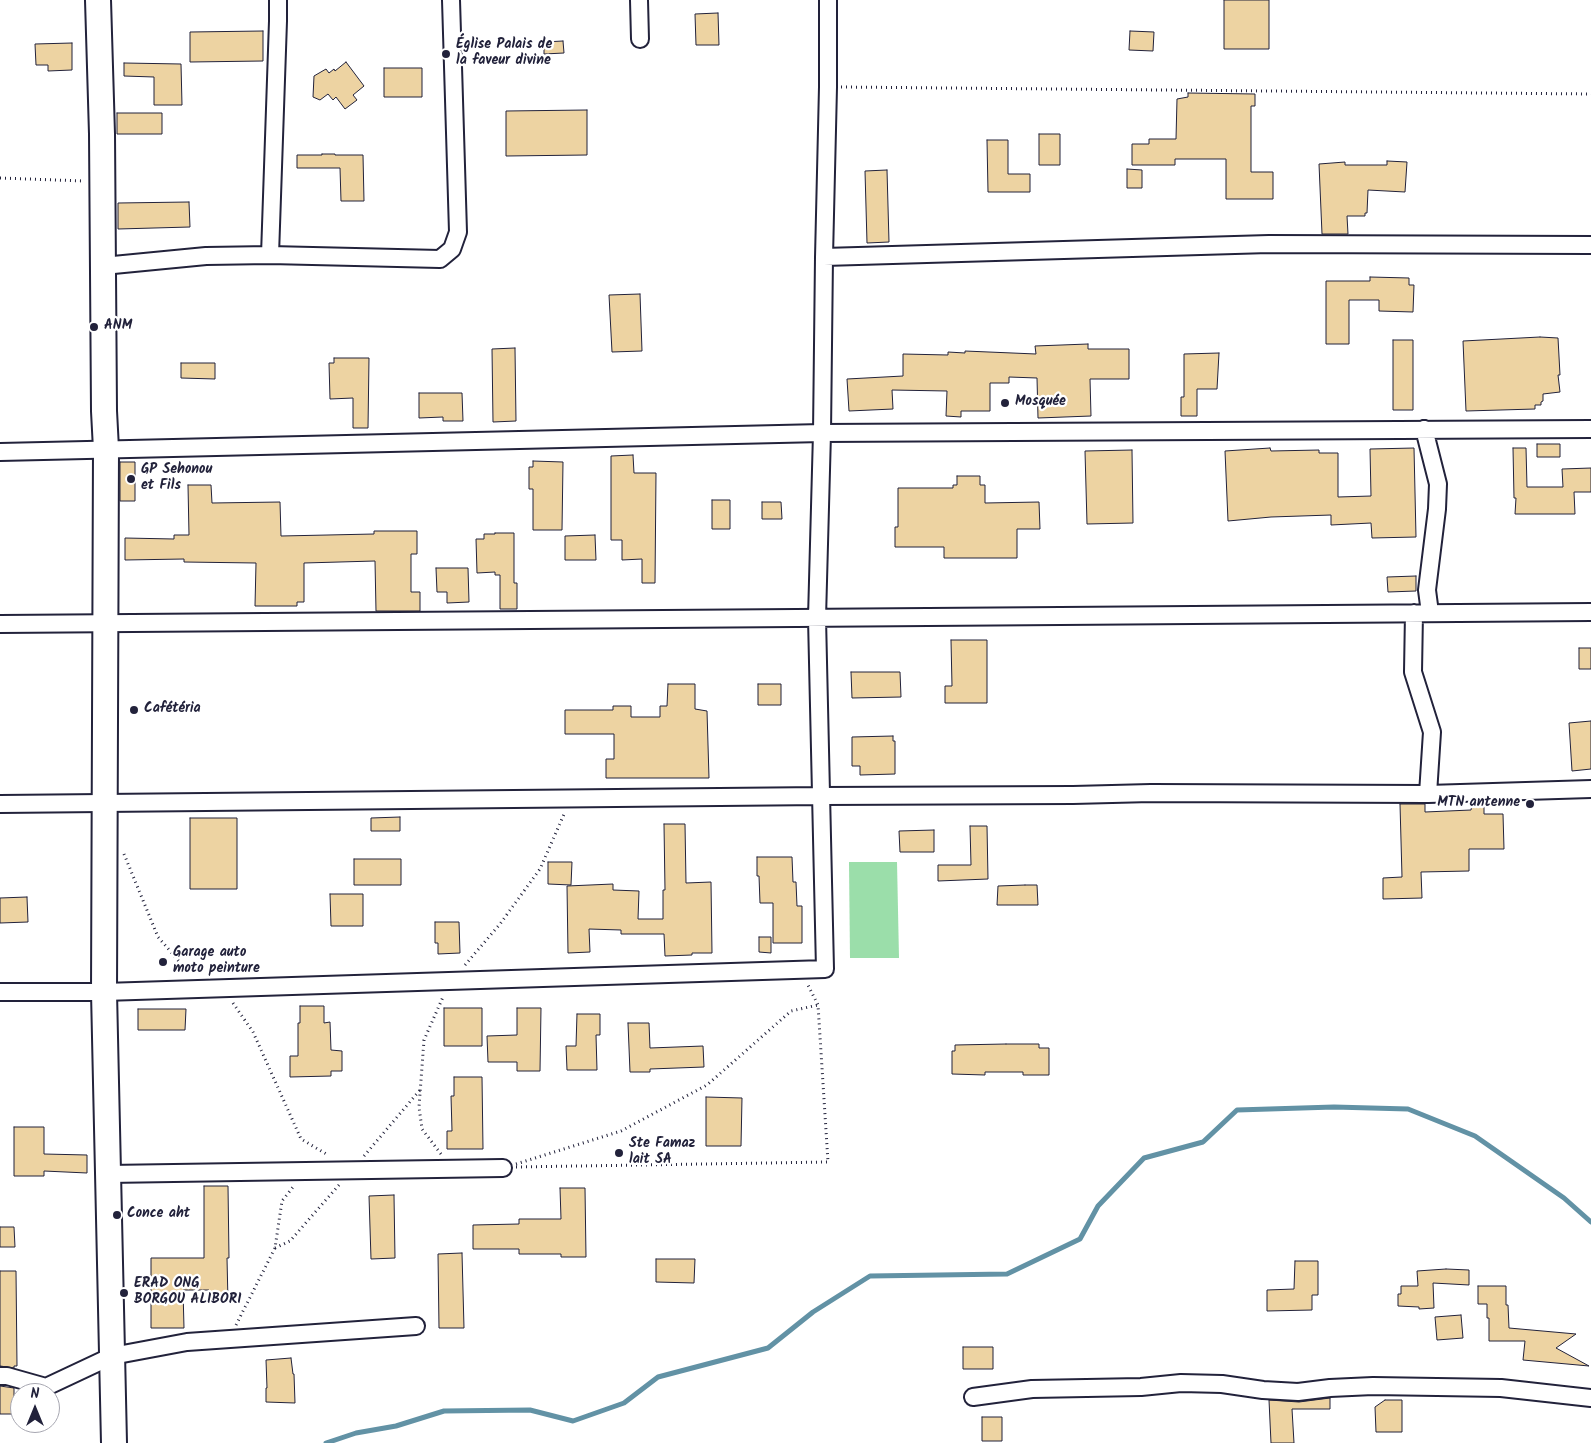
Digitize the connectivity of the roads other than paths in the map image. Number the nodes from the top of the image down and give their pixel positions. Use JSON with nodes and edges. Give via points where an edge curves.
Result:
{"nodes":[{"id":1,"x":98,"y":0,"type":"edge"},
{"id":2,"x":278,"y":0,"type":"edge"},
{"id":3,"x":451,"y":0,"type":"edge"},
{"id":4,"x":639,"y":0,"type":"edge"},
{"id":5,"x":828,"y":0,"type":"edge"},
{"id":6,"x":640,"y":39,"type":"dead end"},
{"id":7,"x":1591,"y":245,"type":"edge"},
{"id":8,"x":270,"y":255,"type":"junction"},
{"id":9,"x":824,"y":257,"type":"junction"},
{"id":10,"x":103,"y":266,"type":"junction"},
{"id":11,"x":1591,"y":428,"type":"edge"},
{"id":12,"x":1424,"y":430,"type":"junction"},
{"id":13,"x":822,"y":433,"type":"junction"},
{"id":14,"x":106,"y":449,"type":"junction"},
{"id":15,"x":0,"y":452,"type":"edge"},
{"id":16,"x":1591,"y":612,"type":"edge"},
{"id":17,"x":1422,"y":613,"type":"junction"},
{"id":18,"x":816,"y":618,"type":"junction"},
{"id":19,"x":105,"y":623,"type":"junction"},
{"id":20,"x":0,"y":624,"type":"edge"},
{"id":21,"x":1591,"y":789,"type":"edge"},
{"id":22,"x":1428,"y":794,"type":"junction"},
{"id":23,"x":822,"y":796,"type":"junction"},
{"id":24,"x":104,"y":803,"type":"junction"},
{"id":25,"x":0,"y":804,"type":"edge"},
{"id":26,"x":0,"y":992,"type":"edge"},
{"id":27,"x":104,"y":992,"type":"junction"},
{"id":28,"x":503,"y":1168,"type":"road end"},
{"id":29,"x":108,"y":1174,"type":"junction"},
{"id":30,"x":416,"y":1326,"type":"dead end"},
{"id":31,"x":112,"y":1356,"type":"junction"},
{"id":32,"x":0,"y":1376,"type":"edge"},
{"id":33,"x":973,"y":1397,"type":"dead end"},
{"id":34,"x":1591,"y":1398,"type":"edge"},
{"id":35,"x":114,"y":1443,"type":"edge"}],
"edges":[{"from":1,"to":10,"type":"street"},
{"from":2,"to":8,"type":"street"},
{"from":3,"to":8,"type":"street","via":[[458,232],[452,249],[440,259]]},
{"from":4,"to":6,"type":"street"},
{"from":5,"to":9,"type":"street"},
{"from":7,"to":9,"type":"street","via":[[1269,244]]},
{"from":8,"to":10,"type":"street","via":[[206,256]]},
{"from":9,"to":13,"type":"street"},
{"from":10,"to":14,"type":"street"},
{"from":11,"to":12,"type":"street"},
{"from":12,"to":13,"type":"street"},
{"from":12,"to":17,"type":"street","via":[[1438,484]]},
{"from":13,"to":14,"type":"street"},
{"from":13,"to":18,"type":"street"},
{"from":14,"to":15,"type":"street"},
{"from":14,"to":19,"type":"street"},
{"from":16,"to":17,"type":"street"},
{"from":17,"to":18,"type":"street"},
{"from":17,"to":22,"type":"street","via":[[1413,672],[1432,732]]},
{"from":18,"to":19,"type":"street"},
{"from":18,"to":23,"type":"street"},
{"from":19,"to":20,"type":"street"},
{"from":19,"to":24,"type":"street"},
{"from":21,"to":22,"type":"street"},
{"from":22,"to":23,"type":"street"},
{"from":23,"to":24,"type":"street"},
{"from":23,"to":27,"type":"street","via":[[825,969]]},
{"from":24,"to":25,"type":"street"},
{"from":24,"to":27,"type":"street"},
{"from":26,"to":27,"type":"street"},
{"from":27,"to":29,"type":"street"},
{"from":28,"to":29,"type":"street"},
{"from":29,"to":31,"type":"street"},
{"from":30,"to":31,"type":"street","via":[[187,1342]]},
{"from":31,"to":32,"type":"street","via":[[46,1387]]},
{"from":31,"to":35,"type":"street"},
{"from":33,"to":34,"type":"street","via":[[1032,1389],[1181,1383],[1298,1392],[1373,1386],[1501,1388]]}]}
